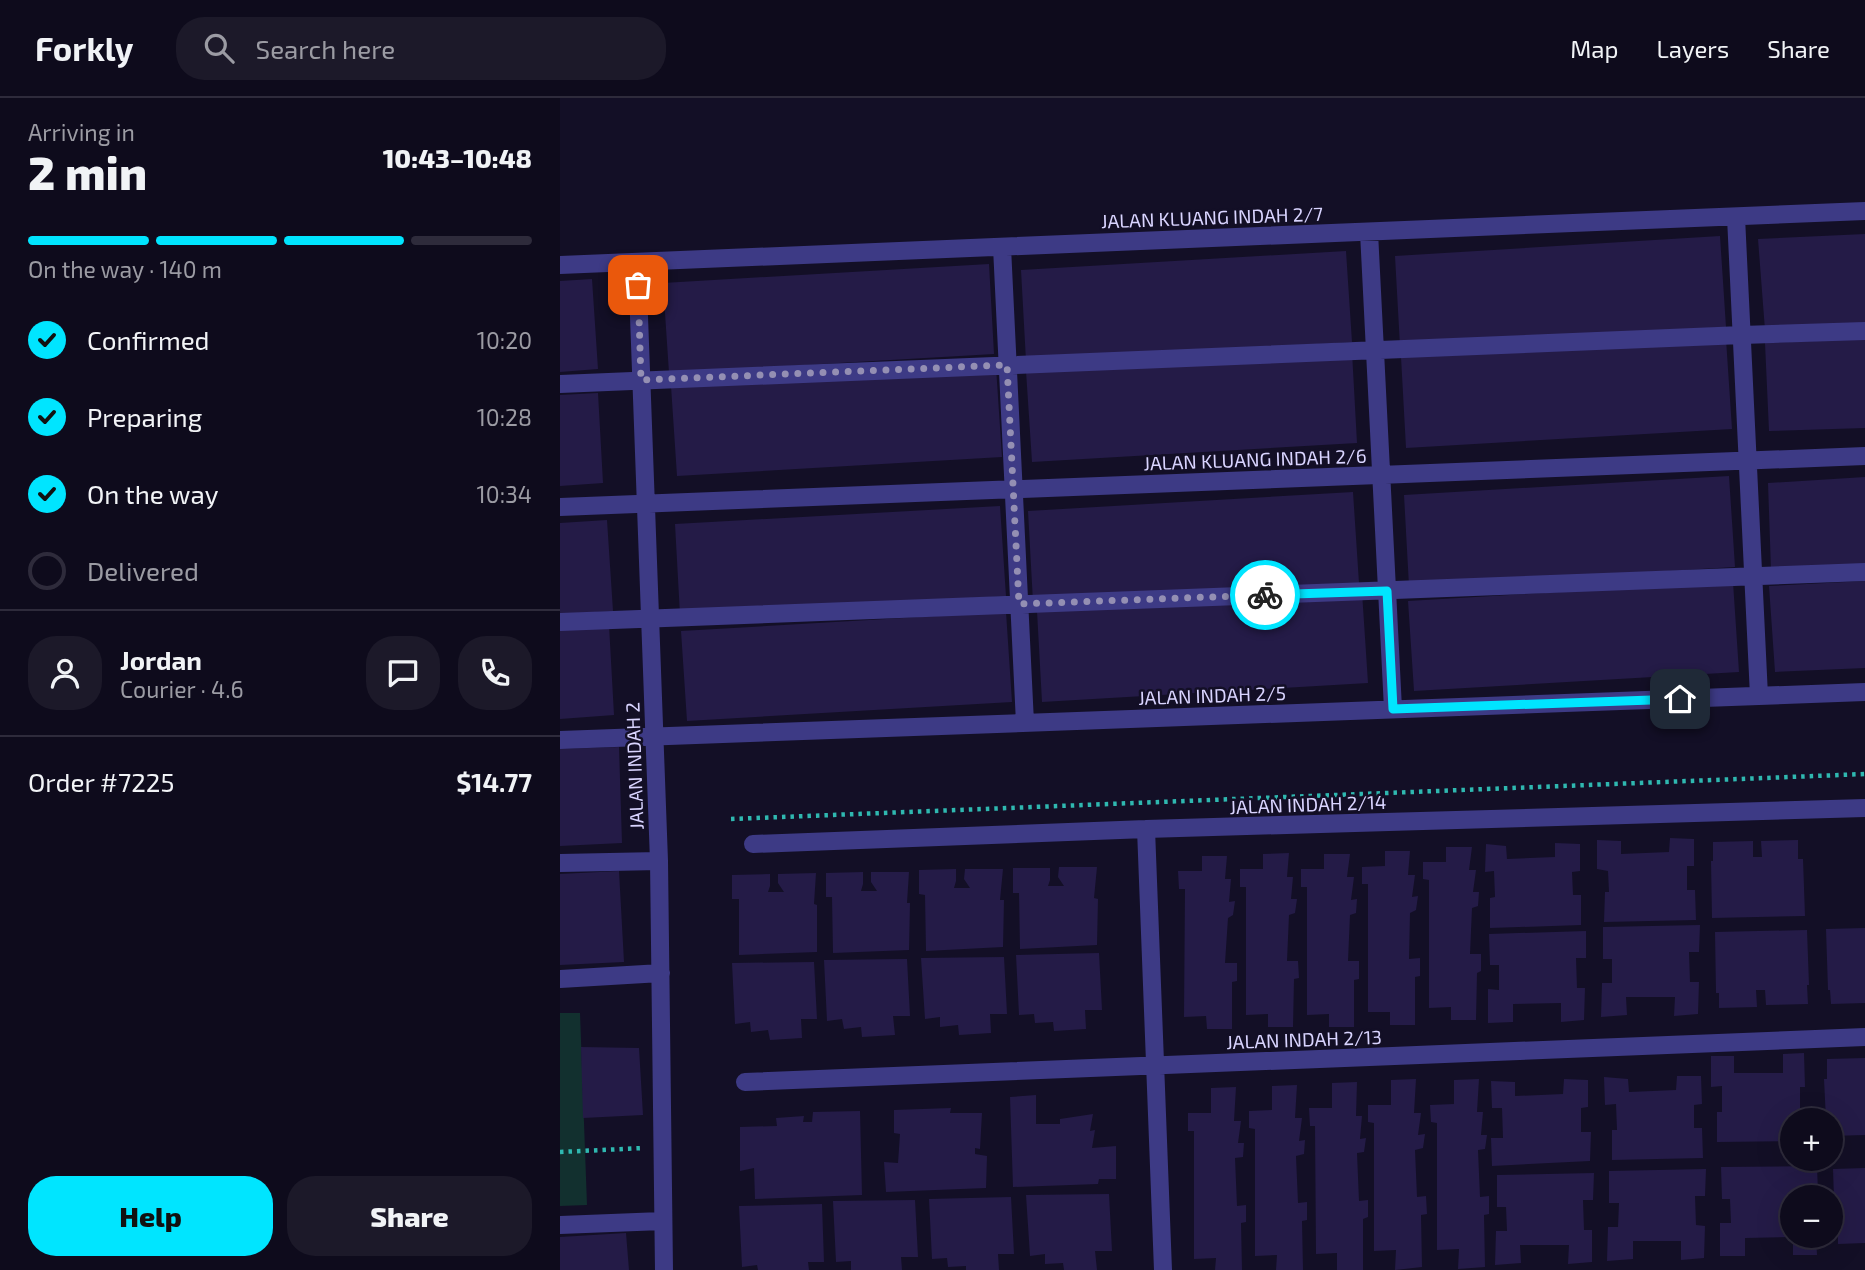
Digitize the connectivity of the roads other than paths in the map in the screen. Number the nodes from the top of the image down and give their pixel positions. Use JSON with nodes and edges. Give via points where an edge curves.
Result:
{"nodes":[{"id":1,"x":1865,"y":211,"type":"edge"},
{"id":2,"x":1737,"y":217,"type":"junction"},
{"id":3,"x":1369,"y":232,"type":"junction"},
{"id":4,"x":1002,"y":247,"type":"junction"},
{"id":5,"x":637,"y":262,"type":"junction"},
{"id":6,"x":560,"y":265,"type":"edge"},
{"id":7,"x":1865,"y":331,"type":"edge"},
{"id":8,"x":1742,"y":335,"type":"junction"},
{"id":9,"x":1375,"y":350,"type":"junction"},
{"id":10,"x":1007,"y":365,"type":"junction"},
{"id":11,"x":641,"y":380,"type":"junction"},
{"id":12,"x":560,"y":384,"type":"edge"},
{"id":13,"x":1865,"y":456,"type":"edge"},
{"id":14,"x":1748,"y":460,"type":"junction"},
{"id":15,"x":1381,"y":475,"type":"junction"},
{"id":16,"x":1013,"y":489,"type":"junction"},
{"id":17,"x":646,"y":504,"type":"junction"},
{"id":18,"x":560,"y":507,"type":"edge"},
{"id":19,"x":1865,"y":572,"type":"edge"},
{"id":20,"x":1753,"y":576,"type":"junction"},
{"id":21,"x":1387,"y":591,"type":"junction"},
{"id":22,"x":1019,"y":604,"type":"junction"},
{"id":23,"x":650,"y":619,"type":"junction"},
{"id":24,"x":560,"y":622,"type":"edge"},
{"id":25,"x":1865,"y":692,"type":"edge"},
{"id":26,"x":1759,"y":696,"type":"junction"},
{"id":27,"x":1393,"y":709,"type":"junction"},
{"id":28,"x":1025,"y":723,"type":"junction"},
{"id":29,"x":654,"y":736,"type":"junction"},
{"id":30,"x":560,"y":740,"type":"edge"},
{"id":31,"x":1865,"y":808,"type":"edge"},
{"id":32,"x":1146,"y":830,"type":"junction"},
{"id":33,"x":753,"y":844,"type":"dead end"},
{"id":34,"x":659,"y":861,"type":"junction"},
{"id":35,"x":560,"y":863,"type":"edge"},
{"id":36,"x":661,"y":973,"type":"junction"},
{"id":37,"x":560,"y":979,"type":"edge"},
{"id":38,"x":1865,"y":1037,"type":"edge"},
{"id":39,"x":1154,"y":1066,"type":"junction"},
{"id":40,"x":745,"y":1082,"type":"dead end"},
{"id":41,"x":662,"y":1221,"type":"junction"},
{"id":42,"x":560,"y":1224,"type":"edge"},
{"id":43,"x":664,"y":1270,"type":"edge"},
{"id":44,"x":1163,"y":1270,"type":"edge"}],
"edges":[{"from":1,"to":2,"type":"street","name":"JALAN KLUANG INDAH 2/7"},
{"from":2,"to":3,"type":"street","name":"JALAN KLUANG INDAH 2/7"},
{"from":2,"to":8,"type":"street"},
{"from":3,"to":4,"type":"street","name":"JALAN KLUANG INDAH 2/7"},
{"from":3,"to":9,"type":"street"},
{"from":4,"to":5,"type":"street","name":"JALAN KLUANG INDAH 2/7"},
{"from":4,"to":10,"type":"street"},
{"from":5,"to":6,"type":"street","name":"JALAN KLUANG INDAH 2/7"},
{"from":5,"to":11,"type":"street","name":"JALAN INDAH 2"},
{"from":7,"to":8,"type":"street"},
{"from":8,"to":9,"type":"street"},
{"from":8,"to":14,"type":"street"},
{"from":9,"to":10,"type":"street"},
{"from":9,"to":15,"type":"street"},
{"from":10,"to":11,"type":"street"},
{"from":10,"to":16,"type":"street"},
{"from":11,"to":12,"type":"street"},
{"from":11,"to":17,"type":"street","name":"JALAN INDAH 2"},
{"from":13,"to":14,"type":"street","name":"JALAN KLUANG INDAH 2/6"},
{"from":14,"to":15,"type":"street","name":"JALAN KLUANG INDAH 2/6"},
{"from":14,"to":20,"type":"street"},
{"from":15,"to":16,"type":"street","name":"JALAN KLUANG INDAH 2/6"},
{"from":15,"to":21,"type":"street"},
{"from":16,"to":17,"type":"street","name":"JALAN KLUANG INDAH 2/6"},
{"from":16,"to":22,"type":"street"},
{"from":17,"to":18,"type":"street","name":"JALAN KLUANG INDAH 2/6"},
{"from":17,"to":23,"type":"street","name":"JALAN INDAH 2"},
{"from":19,"to":20,"type":"street"},
{"from":20,"to":21,"type":"street"},
{"from":20,"to":26,"type":"street"},
{"from":21,"to":22,"type":"street"},
{"from":21,"to":27,"type":"street"},
{"from":22,"to":23,"type":"street"},
{"from":22,"to":28,"type":"street"},
{"from":23,"to":24,"type":"street"},
{"from":23,"to":29,"type":"street","name":"JALAN INDAH 2"},
{"from":25,"to":26,"type":"street","name":"JALAN INDAH 2/5"},
{"from":26,"to":27,"type":"street","name":"JALAN INDAH 2/5"},
{"from":27,"to":28,"type":"street","name":"JALAN INDAH 2/5"},
{"from":28,"to":29,"type":"street","name":"JALAN INDAH 2/5"},
{"from":29,"to":30,"type":"street","name":"JALAN INDAH 2/5"},
{"from":29,"to":34,"type":"street","name":"JALAN INDAH 2"},
{"from":31,"to":32,"type":"street","name":"JALAN INDAH 2/14"},
{"from":32,"to":33,"type":"street","name":"JALAN INDAH 2/14"},
{"from":32,"to":39,"type":"street"},
{"from":34,"to":35,"type":"street"},
{"from":34,"to":36,"type":"street","name":"JALAN INDAH 2"},
{"from":36,"to":37,"type":"street"},
{"from":36,"to":41,"type":"street","name":"JALAN INDAH 2"},
{"from":38,"to":39,"type":"street","name":"JALAN INDAH 2/13"},
{"from":39,"to":40,"type":"street","name":"JALAN INDAH 2/13"},
{"from":39,"to":44,"type":"street"},
{"from":41,"to":42,"type":"street"},
{"from":41,"to":43,"type":"street","name":"JALAN INDAH 2"}]}
